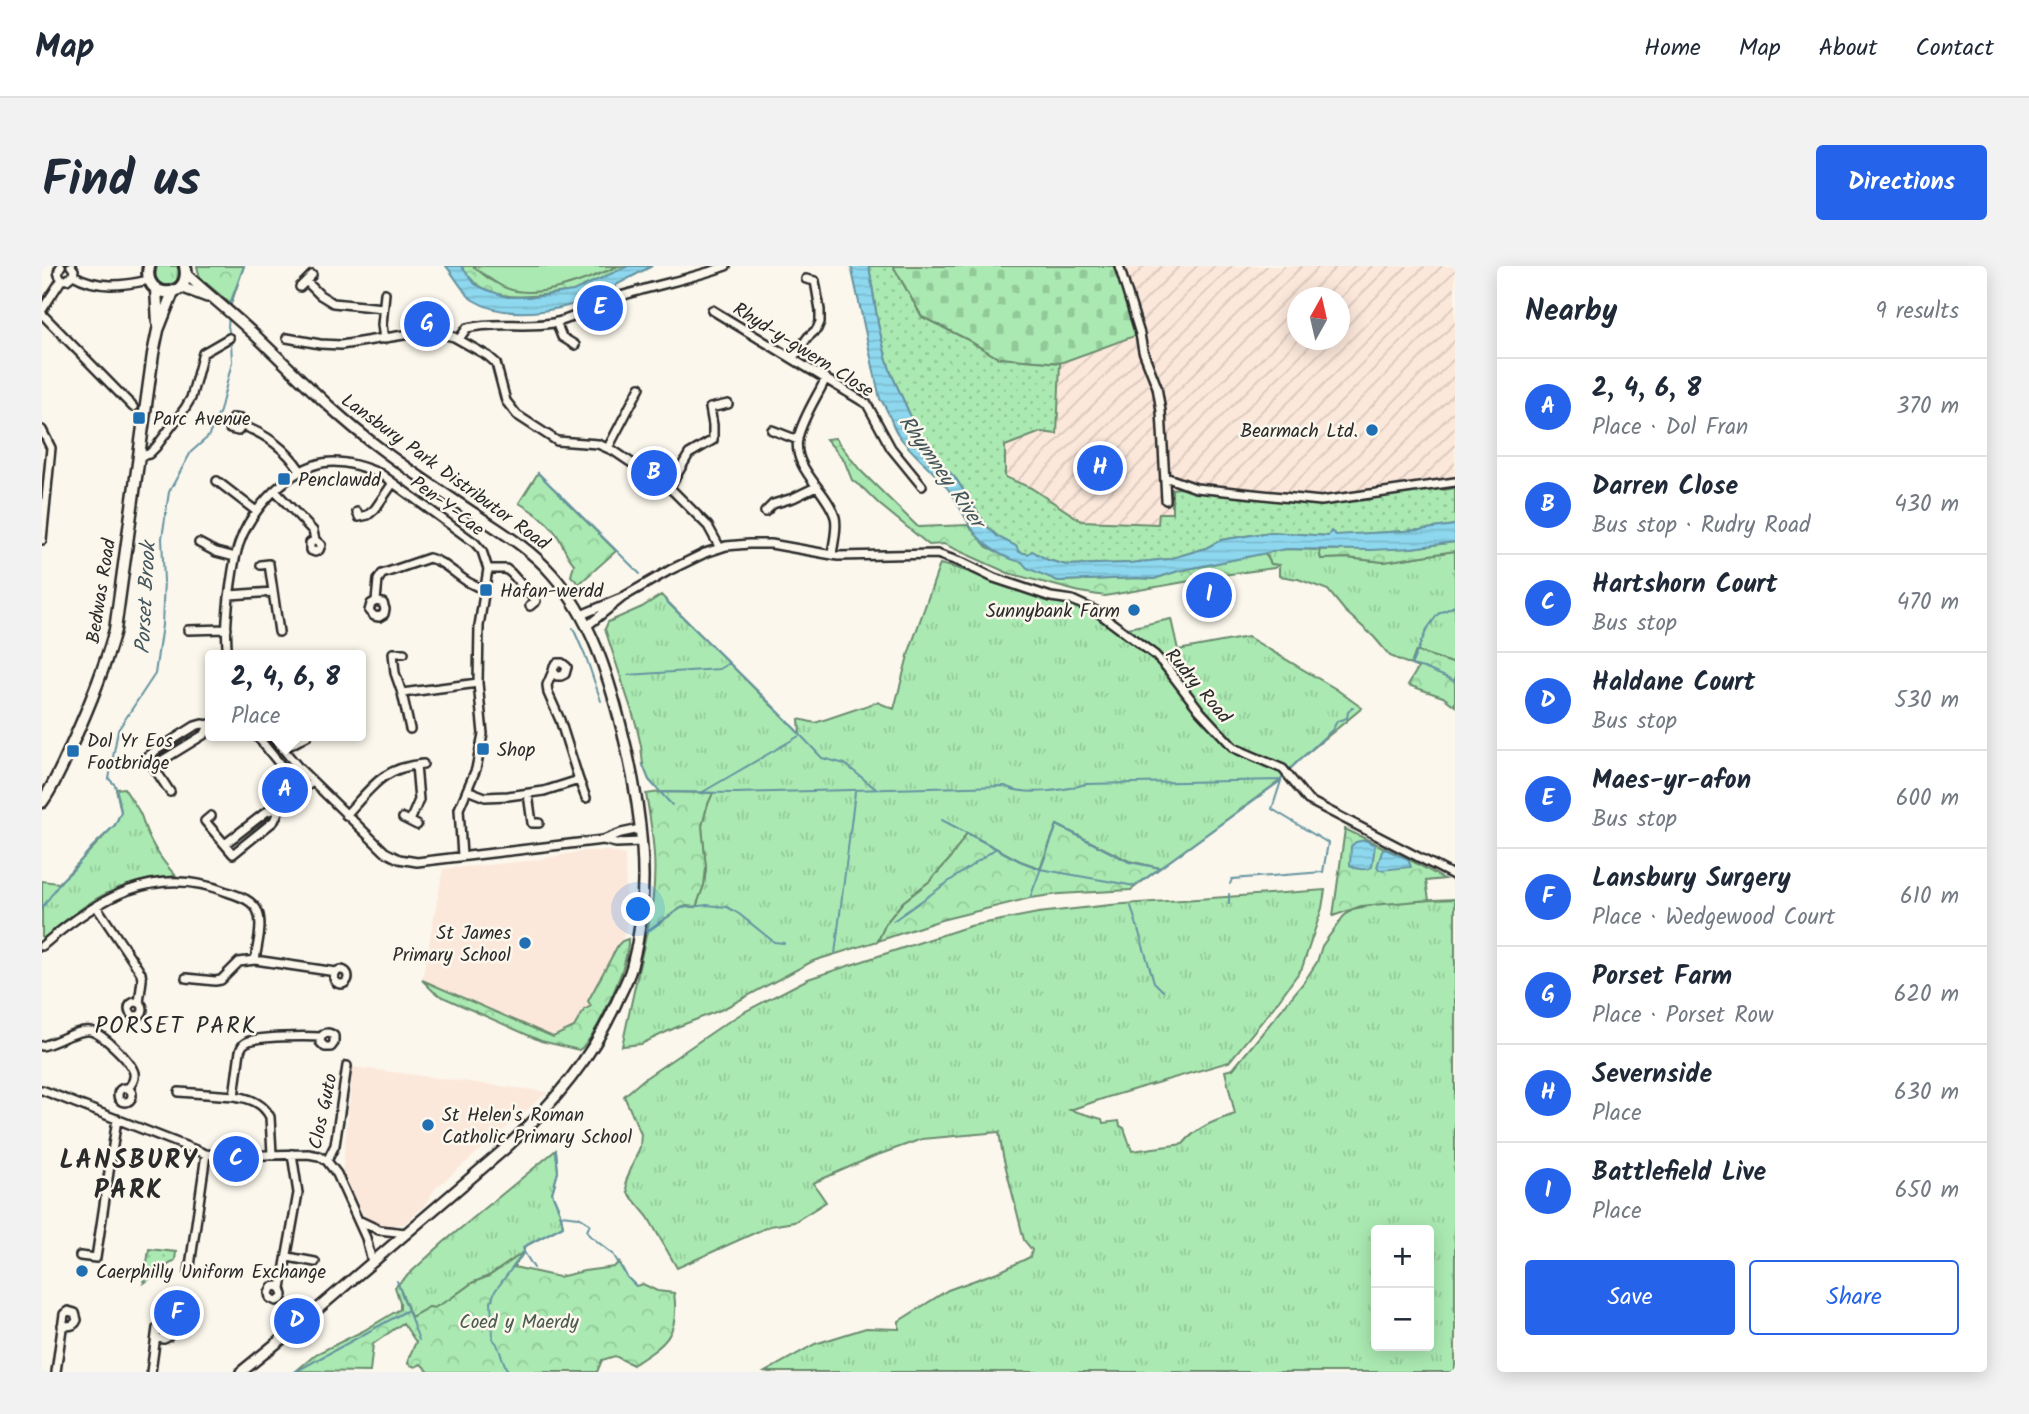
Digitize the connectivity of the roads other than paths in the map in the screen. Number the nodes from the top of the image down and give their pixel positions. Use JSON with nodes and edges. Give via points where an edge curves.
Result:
{"nodes":[{"id":1,"x":71,"y":266,"type":"edge"},
{"id":2,"x":149,"y":266,"type":"edge"},
{"id":3,"x":726,"y":266,"type":"edge"},
{"id":4,"x":1119,"y":266,"type":"edge"},
{"id":5,"x":59,"y":267,"type":"edge"},
{"id":6,"x":186,"y":270,"type":"edge"},
{"id":7,"x":819,"y":273,"type":"dead end"},
{"id":8,"x":73,"y":275,"type":"junction"},
{"id":9,"x":62,"y":279,"type":"junction"},
{"id":10,"x":806,"y":279,"type":"dead end"},
{"id":11,"x":149,"y":280,"type":"junction"},
{"id":12,"x":306,"y":281,"type":"dead end"},
{"id":13,"x":815,"y":281,"type":"junction"},
{"id":14,"x":156,"y":289,"type":"junction"},
{"id":15,"x":177,"y":289,"type":"junction"},
{"id":16,"x":385,"y":293,"type":"dead end"},
{"id":17,"x":215,"y":300,"type":"junction"},
{"id":18,"x":383,"y":308,"type":"junction"},
{"id":19,"x":712,"y":310,"type":"dead end"},
{"id":20,"x":42,"y":312,"type":"edge"},
{"id":21,"x":556,"y":323,"type":"junction"},
{"id":22,"x":158,"y":330,"type":"junction"},
{"id":23,"x":229,"y":338,"type":"dead end"},
{"id":24,"x":287,"y":338,"type":"dead end"},
{"id":25,"x":384,"y":339,"type":"junction"},
{"id":26,"x":458,"y":339,"type":"junction"},
{"id":27,"x":575,"y":345,"type":"dead end"},
{"id":28,"x":793,"y":358,"type":"junction"},
{"id":29,"x":826,"y":378,"type":"junction"},
{"id":30,"x":640,"y":387,"type":"dead end"},
{"id":31,"x":728,"y":404,"type":"dead end"},
{"id":32,"x":133,"y":407,"type":"dead end"},
{"id":33,"x":783,"y":424,"type":"dead end"},
{"id":34,"x":242,"y":426,"type":"dead end"},
{"id":35,"x":42,"y":430,"type":"edge"},
{"id":36,"x":798,"y":440,"type":"junction"},
{"id":37,"x":608,"y":448,"type":"junction"},
{"id":38,"x":139,"y":456,"type":"junction"},
{"id":39,"x":299,"y":470,"type":"junction"},
{"id":40,"x":1165,"y":478,"type":"junction"},
{"id":41,"x":217,"y":481,"type":"dead end"},
{"id":42,"x":1455,"y":482,"type":"edge"},
{"id":43,"x":393,"y":483,"type":"junction"},
{"id":44,"x":922,"y":486,"type":"dead end"},
{"id":45,"x":816,"y":487,"type":"junction"},
{"id":46,"x":669,"y":488,"type":"junction"},
{"id":47,"x":275,"y":491,"type":"junction"},
{"id":48,"x":1166,"y":500,"type":"dead end"},
{"id":49,"x":256,"y":511,"type":"junction"},
{"id":50,"x":357,"y":512,"type":"dead end"},
{"id":51,"x":765,"y":512,"type":"dead end"},
{"id":52,"x":42,"y":540,"type":"edge"},
{"id":53,"x":315,"y":540,"type":"dead end"},
{"id":54,"x":199,"y":543,"type":"dead end"},
{"id":55,"x":720,"y":548,"type":"junction"},
{"id":56,"x":832,"y":555,"type":"junction"},
{"id":57,"x":235,"y":557,"type":"junction"},
{"id":58,"x":261,"y":565,"type":"dead end"},
{"id":59,"x":488,"y":569,"type":"junction"},
{"id":60,"x":485,"y":589,"type":"junction"},
{"id":61,"x":273,"y":592,"type":"junction"},
{"id":62,"x":230,"y":596,"type":"junction"},
{"id":63,"x":623,"y":597,"type":"junction"},
{"id":64,"x":376,"y":601,"type":"dead end"},
{"id":65,"x":530,"y":606,"type":"dead end"},
{"id":66,"x":581,"y":615,"type":"junction"},
{"id":67,"x":587,"y":626,"type":"junction"},
{"id":68,"x":227,"y":629,"type":"junction"},
{"id":69,"x":188,"y":630,"type":"dead end"},
{"id":70,"x":279,"y":632,"type":"dead end"},
{"id":71,"x":228,"y":650,"type":"edge"},
{"id":72,"x":404,"y":653,"type":"dead end"},
{"id":73,"x":553,"y":671,"type":"dead end"},
{"id":74,"x":478,"y":683,"type":"junction"},
{"id":75,"x":402,"y":693,"type":"junction"},
{"id":76,"x":205,"y":724,"type":"edge"},
{"id":77,"x":410,"y":729,"type":"dead end"},
{"id":78,"x":205,"y":734,"type":"edge"},
{"id":79,"x":261,"y":741,"type":"edge"},
{"id":80,"x":276,"y":741,"type":"edge"},
{"id":81,"x":298,"y":741,"type":"edge"},
{"id":82,"x":283,"y":750,"type":"junction"},
{"id":83,"x":153,"y":766,"type":"junction"},
{"id":84,"x":299,"y":768,"type":"junction"},
{"id":85,"x":579,"y":780,"type":"junction"},
{"id":86,"x":312,"y":782,"type":"junction"},
{"id":87,"x":467,"y":790,"type":"junction"},
{"id":88,"x":170,"y":792,"type":"dead end"},
{"id":89,"x":528,"y":794,"type":"junction"},
{"id":90,"x":586,"y":797,"type":"dead end"},
{"id":91,"x":42,"y":802,"type":"edge"},
{"id":92,"x":279,"y":810,"type":"junction"},
{"id":93,"x":346,"y":815,"type":"junction"},
{"id":94,"x":211,"y":816,"type":"dead end"},
{"id":95,"x":410,"y":821,"type":"dead end"},
{"id":96,"x":539,"y":823,"type":"dead end"},
{"id":97,"x":640,"y":829,"type":"junction"},
{"id":98,"x":603,"y":840,"type":"junction"},
{"id":99,"x":642,"y":842,"type":"junction"},
{"id":100,"x":225,"y":844,"type":"junction"},
{"id":101,"x":462,"y":856,"type":"junction"},
{"id":102,"x":1455,"y":876,"type":"edge"},
{"id":103,"x":96,"y":906,"type":"junction"},
{"id":104,"x":42,"y":946,"type":"edge"},
{"id":105,"x":255,"y":960,"type":"junction"},
{"id":106,"x":336,"y":972,"type":"dead end"},
{"id":107,"x":186,"y":978,"type":"dead end"},
{"id":108,"x":139,"y":1003,"type":"dead end"},
{"id":109,"x":321,"y":1037,"type":"dead end"},
{"id":110,"x":42,"y":1046,"type":"edge"},
{"id":111,"x":347,"y":1066,"type":"dead end"},
{"id":112,"x":128,"y":1088,"type":"dead end"},
{"id":113,"x":42,"y":1090,"type":"edge"},
{"id":114,"x":179,"y":1092,"type":"dead end"},
{"id":115,"x":234,"y":1096,"type":"junction"},
{"id":116,"x":117,"y":1119,"type":"junction"},
{"id":117,"x":206,"y":1154,"type":"junction"},
{"id":118,"x":272,"y":1154,"type":"junction"},
{"id":119,"x":292,"y":1154,"type":"junction"},
{"id":120,"x":327,"y":1161,"type":"junction"},
{"id":121,"x":357,"y":1220,"type":"junction"},
{"id":122,"x":407,"y":1233,"type":"junction"},
{"id":123,"x":80,"y":1256,"type":"dead end"},
{"id":124,"x":288,"y":1257,"type":"junction"},
{"id":125,"x":315,"y":1262,"type":"dead end"},
{"id":126,"x":372,"y":1262,"type":"junction"},
{"id":127,"x":189,"y":1273,"type":"dead end"},
{"id":128,"x":281,"y":1289,"type":"dead end"},
{"id":129,"x":62,"y":1325,"type":"dead end"},
{"id":130,"x":156,"y":1338,"type":"dead end"},
{"id":131,"x":56,"y":1372,"type":"edge"},
{"id":132,"x":151,"y":1372,"type":"edge"},
{"id":133,"x":241,"y":1372,"type":"edge"}],
"edges":[{"from":1,"to":8,"type":"street"},
{"from":2,"to":11,"type":"main road"},
{"from":3,"to":21,"type":"street","via":[[616,298]]},
{"from":4,"to":40,"type":"street","via":[[1157,387]]},
{"from":5,"to":9,"type":"street"},
{"from":6,"to":15,"type":"main road"},
{"from":6,"to":17,"type":"street","name":"Lansbury Park Distributor Road"},
{"from":7,"to":13,"type":"street"},
{"from":8,"to":9,"type":"street"},
{"from":8,"to":11,"type":"street","via":[[100,285]]},
{"from":9,"to":20,"type":"street"},
{"from":10,"to":13,"type":"street"},
{"from":11,"to":14,"type":"main road"},
{"from":12,"to":18,"type":"street","via":[[333,303]]},
{"from":13,"to":28,"type":"street","via":[[820,322]]},
{"from":14,"to":15,"type":"main road","via":[[167,293]]},
{"from":14,"to":22,"type":"main road"},
{"from":15,"to":17,"type":"street","name":"Lansbury Park Distributor Road"},
{"from":15,"to":22,"type":"main road"},
{"from":16,"to":18,"type":"street"},
{"from":17,"to":66,"type":"street","name":"Lansbury Park Distributor Road","via":[[340,417],[529,552],[558,580]]},
{"from":18,"to":25,"type":"street"},
{"from":19,"to":28,"type":"street","name":"Rhyd-y-gwern Close"},
{"from":20,"to":32,"type":"street"},
{"from":21,"to":26,"type":"street","via":[[487,324],[467,328]]},
{"from":21,"to":27,"type":"street","via":[[562,337]]},
{"from":22,"to":38,"type":"main road","name":"Bedwas Road"},
{"from":23,"to":38,"type":"street","via":[[203,353],[185,408],[156,447]]},
{"from":24,"to":25,"type":"street","via":[[331,345]]},
{"from":25,"to":26,"type":"street","via":[[438,332]]},
{"from":26,"to":37,"type":"street","via":[[494,360],[508,406],[524,421],[562,442]]},
{"from":28,"to":29,"type":"street","name":"Rhyd-y-gwern Close"},
{"from":29,"to":36,"type":"street"},
{"from":29,"to":44,"type":"street","name":"Rhyd-y-gwern Close","via":[[867,404],[891,448]]},
{"from":30,"to":37,"type":"street"},
{"from":31,"to":46,"type":"street","via":[[710,408],[713,440],[689,454]]},
{"from":33,"to":36,"type":"street","via":[[776,432]]},
{"from":34,"to":39,"type":"street","via":[[285,451]]},
{"from":35,"to":52,"type":"street","via":[[51,448]]},
{"from":36,"to":45,"type":"street","via":[[803,465]]},
{"from":37,"to":46,"type":"street"},
{"from":38,"to":91,"type":"main road","name":"Bedwas Road","via":[[115,630],[60,773]]},
{"from":39,"to":43,"type":"street","name":"Pen-Y-Cae","via":[[319,463],[347,462],[373,470]]},
{"from":39,"to":47,"type":"street","name":"Pen-Y-Cae"},
{"from":40,"to":42,"type":"street","via":[[1196,488],[1321,501]]},
{"from":40,"to":48,"type":"street"},
{"from":41,"to":49,"type":"street"},
{"from":43,"to":50,"type":"street","via":[[370,513],[359,517]]},
{"from":43,"to":59,"type":"street","name":"Pen-Y-Cae","via":[[475,543]]},
{"from":45,"to":51,"type":"street","via":[[773,503]]},
{"from":45,"to":56,"type":"street","via":[[836,520]]},
{"from":46,"to":55,"type":"street","via":[[708,526]]},
{"from":47,"to":49,"type":"street","name":"Pen-Y-Cae"},
{"from":47,"to":53,"type":"street","via":[[313,531]]},
{"from":49,"to":57,"type":"street","name":"Pen-Y-Cae"},
{"from":54,"to":57,"type":"street"},
{"from":55,"to":56,"type":"street","name":"Rudry Road","via":[[771,544]]},
{"from":55,"to":63,"type":"street","name":"Rudry Road"},
{"from":56,"to":102,"type":"street","name":"Rudry Road","via":[[937,554],[994,579],[1096,611],[1155,655],[1234,748],[1283,769],[1308,800]]},
{"from":57,"to":62,"type":"street","name":"Pen-Y-Cae"},
{"from":58,"to":61,"type":"street","via":[[269,564]]},
{"from":59,"to":60,"type":"street"},
{"from":59,"to":65,"type":"street","via":[[511,573],[536,601]]},
{"from":60,"to":64,"type":"street","via":[[429,558],[382,573]]},
{"from":60,"to":74,"type":"street"},
{"from":61,"to":62,"type":"street"},
{"from":61,"to":70,"type":"street"},
{"from":62,"to":68,"type":"street","name":"Pen-Y-Cae"},
{"from":63,"to":66,"type":"street"},
{"from":63,"to":67,"type":"street"},
{"from":66,"to":67,"type":"street","name":"Lansbury Park Distributor Road"},
{"from":67,"to":97,"type":"street","name":"Lansbury Park Distributor Road","via":[[615,702],[631,765]]},
{"from":68,"to":69,"type":"street"},
{"from":68,"to":71,"type":"street","name":"Pen-Y-Cae"},
{"from":72,"to":75,"type":"street","via":[[393,653]]},
{"from":73,"to":85,"type":"street","via":[[548,693]]},
{"from":74,"to":75,"type":"street"},
{"from":74,"to":87,"type":"street","via":[[483,734]]},
{"from":75,"to":77,"type":"street"},
{"from":76,"to":83,"type":"street","via":[[147,756]]},
{"from":78,"to":83,"type":"street"},
{"from":79,"to":84,"type":"street","via":[[286,773]]},
{"from":80,"to":82,"type":"street"},
{"from":81,"to":82,"type":"street"},
{"from":82,"to":84,"type":"street"},
{"from":83,"to":88,"type":"street"},
{"from":84,"to":86,"type":"street"},
{"from":85,"to":89,"type":"street"},
{"from":85,"to":90,"type":"street"},
{"from":86,"to":92,"type":"street"},
{"from":86,"to":93,"type":"street"},
{"from":87,"to":89,"type":"street","via":[[485,797]]},
{"from":87,"to":101,"type":"street","via":[[458,814]]},
{"from":89,"to":96,"type":"street","via":[[532,823]]},
{"from":92,"to":100,"type":"street","via":[[266,812]]},
{"from":92,"to":100,"type":"street","via":[[274,821],[233,853]]},
{"from":93,"to":95,"type":"street","via":[[386,774],[419,765],[419,800]]},
{"from":93,"to":101,"type":"street","via":[[394,857],[417,862]]},
{"from":94,"to":100,"type":"street","via":[[205,821]]},
{"from":97,"to":98,"type":"street"},
{"from":97,"to":99,"type":"street","name":"Lansbury Park Distributor Road"},
{"from":98,"to":99,"type":"street"},
{"from":98,"to":101,"type":"street"},
{"from":99,"to":122,"type":"street","name":"Lansbury Park Distributor Road","via":[[641,912],[632,968],[592,1051],[534,1121]]},
{"from":103,"to":104,"type":"street"},
{"from":103,"to":105,"type":"street","via":[[140,885],[180,881],[220,889],[257,909]]},
{"from":103,"to":108,"type":"street","via":[[141,973]]},
{"from":105,"to":106,"type":"street"},
{"from":105,"to":107,"type":"street","via":[[239,962],[221,980]]},
{"from":109,"to":115,"type":"street","via":[[243,1044]]},
{"from":110,"to":112,"type":"street","via":[[85,1031],[100,1035],[134,1074]]},
{"from":111,"to":120,"type":"street","name":"Clos Guto","via":[[335,1145]]},
{"from":113,"to":116,"type":"street"},
{"from":114,"to":115,"type":"street"},
{"from":115,"to":118,"type":"street","via":[[250,1099],[268,1113]]},
{"from":116,"to":117,"type":"street"},
{"from":116,"to":123,"type":"street","via":[[96,1258]]},
{"from":117,"to":118,"type":"street"},
{"from":117,"to":127,"type":"street"},
{"from":118,"to":119,"type":"street"},
{"from":119,"to":120,"type":"street"},
{"from":119,"to":124,"type":"street","via":[[298,1193]]},
{"from":120,"to":121,"type":"street"},
{"from":121,"to":122,"type":"street","via":[[379,1230]]},
{"from":121,"to":126,"type":"street"},
{"from":122,"to":126,"type":"street","name":"Lansbury Park Distributor Road"},
{"from":124,"to":125,"type":"street"},
{"from":124,"to":128,"type":"street"},
{"from":126,"to":133,"type":"street","name":"Lansbury Park Distributor Road"},
{"from":129,"to":131,"type":"street"},
{"from":130,"to":132,"type":"street"}]}
